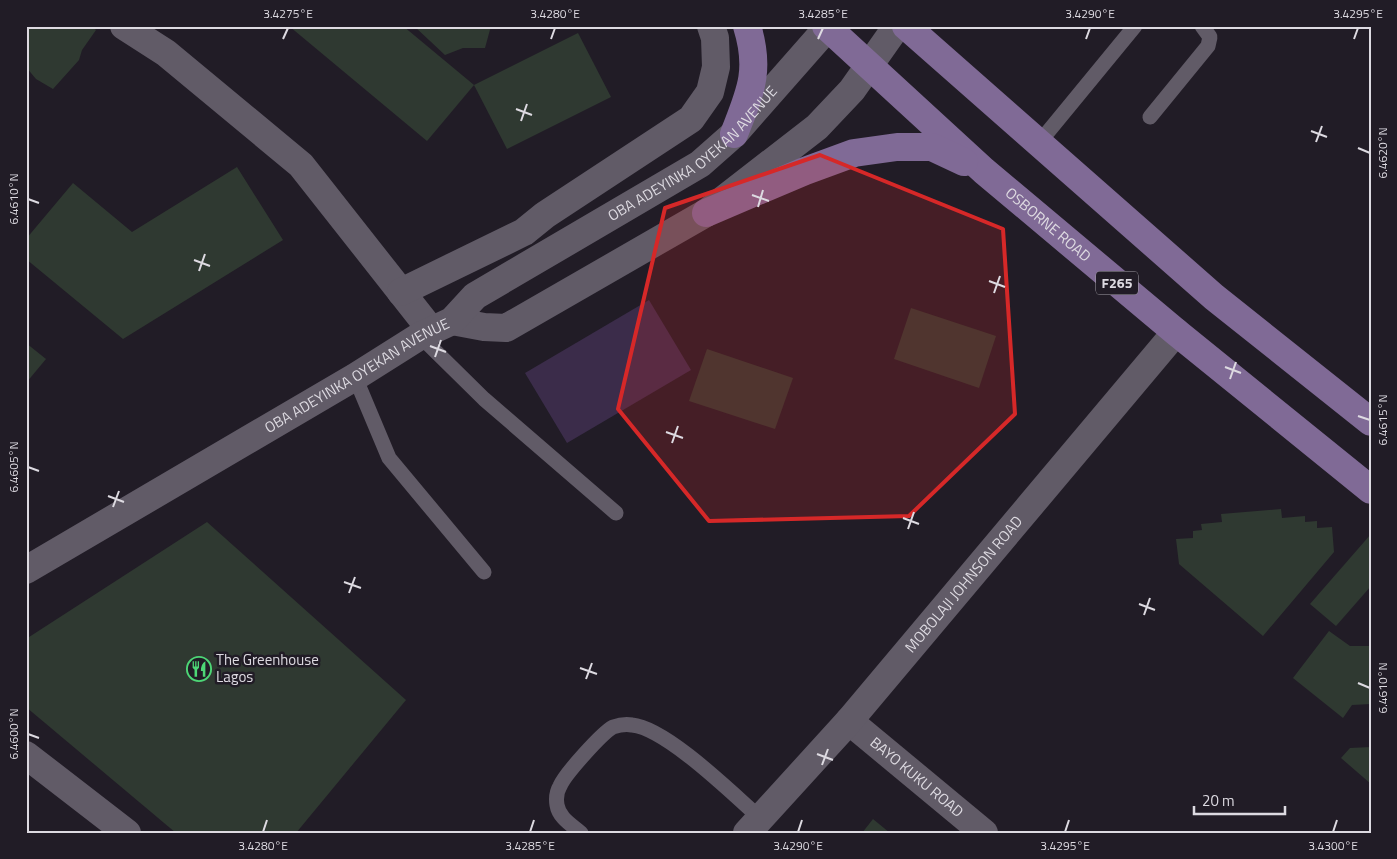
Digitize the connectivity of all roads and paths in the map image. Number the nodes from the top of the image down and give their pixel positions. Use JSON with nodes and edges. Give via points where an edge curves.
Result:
{"nodes":[{"id":1,"x":124,"y":26,"type":"edge"},
{"id":2,"x":711,"y":26,"type":"edge"},
{"id":3,"x":747,"y":26,"type":"edge"},
{"id":4,"x":897,"y":26,"type":"edge"},
{"id":5,"x":906,"y":26,"type":"edge"},
{"id":6,"x":1135,"y":26,"type":"edge"},
{"id":7,"x":1202,"y":26,"type":"edge"},
{"id":8,"x":828,"y":27,"type":"edge"},
{"id":9,"x":870,"y":67,"type":"junction"},
{"id":10,"x":1150,"y":117,"type":"dead end"},
{"id":11,"x":734,"y":134,"type":"junction"},
{"id":12,"x":1038,"y":144,"type":"junction"},
{"id":13,"x":984,"y":170,"type":"junction"},
{"id":14,"x":706,"y":214,"type":"junction"},
{"id":15,"x":401,"y":292,"type":"junction"},
{"id":16,"x":435,"y":329,"type":"junction"},
{"id":17,"x":1176,"y":332,"type":"junction"},
{"id":18,"x":355,"y":377,"type":"junction"},
{"id":19,"x":1371,"y":422,"type":"edge"},
{"id":20,"x":1371,"y":490,"type":"edge"},
{"id":21,"x":616,"y":513,"type":"dead end"},
{"id":22,"x":26,"y":570,"type":"edge"},
{"id":23,"x":484,"y":572,"type":"dead end"},
{"id":24,"x":849,"y":721,"type":"junction"},
{"id":25,"x":26,"y":755,"type":"edge"},
{"id":26,"x":754,"y":825,"type":"edge"},
{"id":27,"x":127,"y":833,"type":"edge"},
{"id":28,"x":581,"y":833,"type":"edge"},
{"id":29,"x":984,"y":833,"type":"edge"}],
"edges":[{"from":1,"to":15,"type":"main road","via":[[166,52],[301,165]]},
{"from":2,"to":15,"type":"main road","via":[[715,38],[716,67],[710,92],[691,119],[524,232]]},
{"from":3,"to":11,"type":"main road","via":[[754,63],[752,87]]},
{"from":4,"to":9,"type":"main road"},
{"from":5,"to":12,"type":"main road"},
{"from":6,"to":12,"type":"lane"},
{"from":7,"to":10,"type":"lane","via":[[1210,37],[1208,46]]},
{"from":8,"to":9,"type":"main road","name":"OSBORNE ROAD","number":"F265"},
{"from":8,"to":11,"type":"main road","name":"OBA ADEYINKA OYEKAN AVENUE"},
{"from":9,"to":13,"type":"main road","name":"OSBORNE ROAD","number":"F265"},
{"from":9,"to":14,"type":"main road","via":[[817,127]]},
{"from":11,"to":16,"type":"main road","name":"OBA ADEYINKA OYEKAN AVENUE","via":[[700,164],[475,296]]},
{"from":12,"to":19,"type":"main road","via":[[1214,297]]},
{"from":13,"to":14,"type":"main road","via":[[932,147],[897,146],[862,152],[805,171]]},
{"from":13,"to":17,"type":"main road","name":"OSBORNE ROAD","number":"F265"},
{"from":14,"to":16,"type":"main road","via":[[506,328]]},
{"from":15,"to":16,"type":"main road"},
{"from":16,"to":18,"type":"main road","name":"OBA ADEYINKA OYEKAN AVENUE"},
{"from":16,"to":21,"type":"lane","via":[[484,399]]},
{"from":17,"to":20,"type":"main road","name":"OSBORNE ROAD","number":"F265"},
{"from":17,"to":24,"type":"main road","name":"MOBOLAJI JOHNSON ROAD"},
{"from":18,"to":22,"type":"main road","name":"OBA ADEYINKA OYEKAN AVENUE"},
{"from":18,"to":23,"type":"lane","via":[[389,458]]},
{"from":24,"to":26,"type":"main road","name":"MOBOLAJI JOHNSON ROAD"},
{"from":24,"to":29,"type":"main road","name":"BAYO KUKU ROAD"},
{"from":25,"to":27,"type":"main road"},
{"from":26,"to":28,"type":"lane","via":[[716,778],[658,734],[639,726],[622,725],[609,730],[566,776],[559,788],[557,805],[560,813]]}]}
